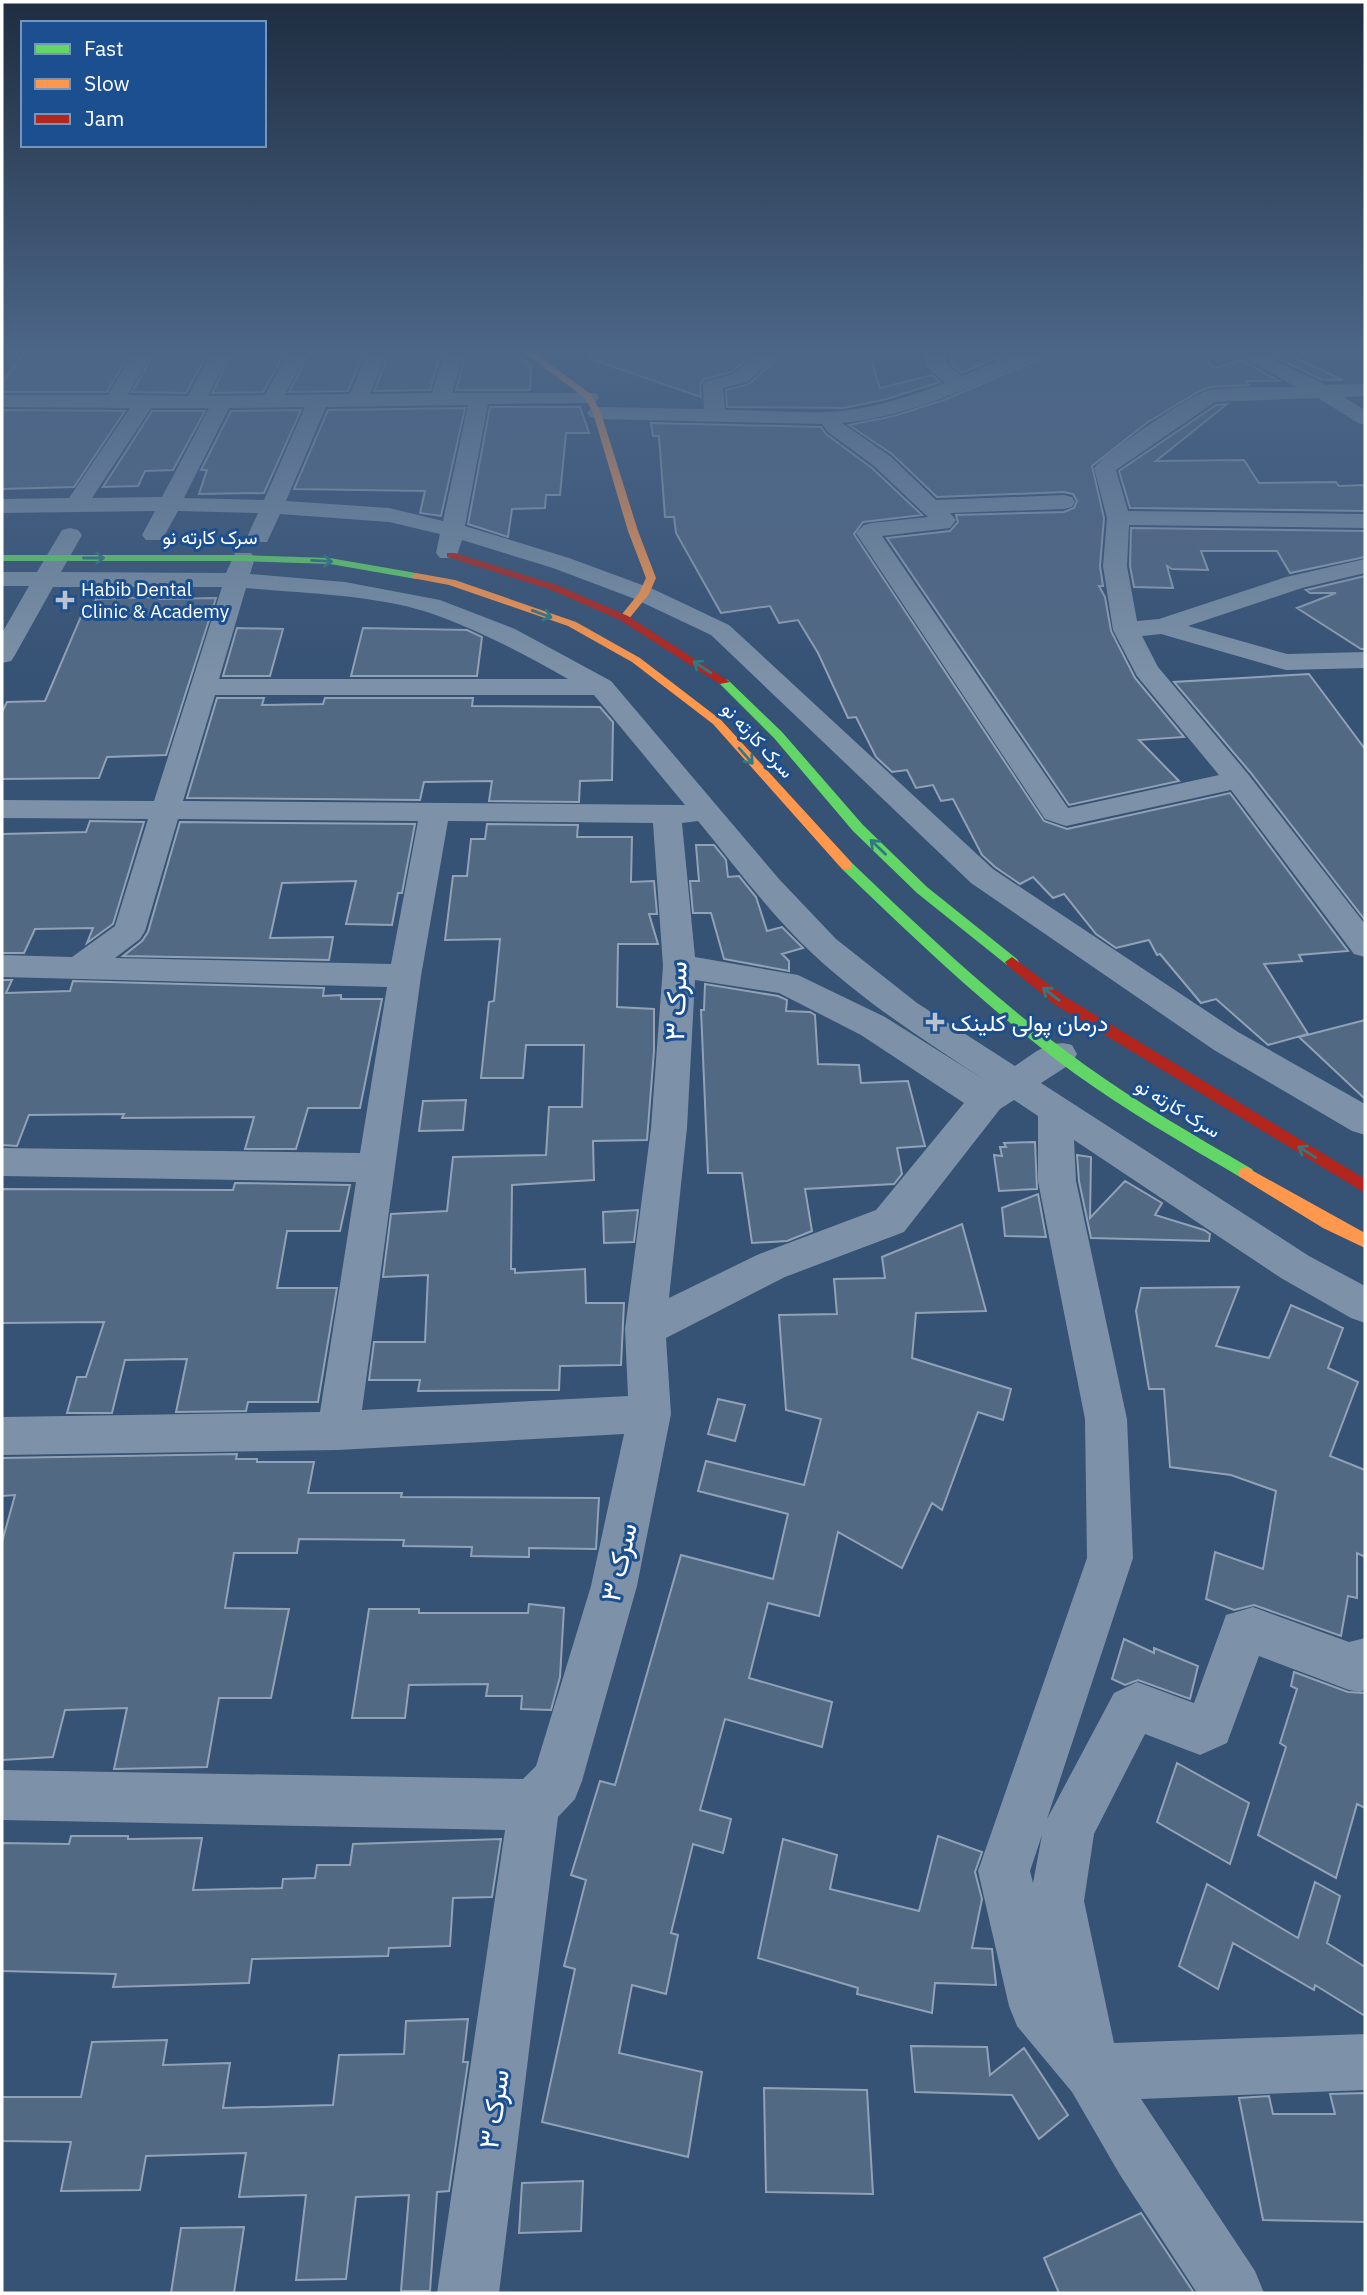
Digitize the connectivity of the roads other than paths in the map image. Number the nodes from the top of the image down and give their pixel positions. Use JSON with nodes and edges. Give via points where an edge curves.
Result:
{"nodes":[{"id":1,"x":106,"y":460,"type":"edge"},
{"id":2,"x":192,"y":460,"type":"edge"},
{"id":3,"x":292,"y":460,"type":"edge"},
{"id":4,"x":465,"y":460,"type":"edge"},
{"id":5,"x":610,"y":460,"type":"edge"},
{"id":6,"x":881,"y":460,"type":"edge"},
{"id":7,"x":1113,"y":460,"type":"edge"},
{"id":8,"x":1065,"y":502,"type":"dead end"},
{"id":9,"x":170,"y":504,"type":"junction"},
{"id":10,"x":2,"y":506,"type":"edge"},
{"id":11,"x":75,"y":506,"type":"junction"},
{"id":12,"x":272,"y":507,"type":"junction"},
{"id":13,"x":932,"y":507,"type":"junction"},
{"id":14,"x":1118,"y":518,"type":"junction"},
{"id":15,"x":1365,"y":521,"type":"edge"},
{"id":16,"x":155,"y":535,"type":"dead end"},
{"id":17,"x":445,"y":546,"type":"junction"},
{"id":18,"x":61,"y":549,"type":"junction"},
{"id":19,"x":251,"y":550,"type":"junction"},
{"id":20,"x":2,"y":558,"type":"edge"},
{"id":21,"x":1365,"y":566,"type":"edge"},
{"id":22,"x":2,"y":579,"type":"edge"},
{"id":23,"x":644,"y":594,"type":"junction"},
{"id":24,"x":624,"y":618,"type":"junction"},
{"id":25,"x":1162,"y":626,"type":"junction"},
{"id":26,"x":1126,"y":630,"type":"junction"},
{"id":27,"x":2,"y":655,"type":"edge"},
{"id":28,"x":1365,"y":660,"type":"edge"},
{"id":29,"x":204,"y":687,"type":"junction"},
{"id":30,"x":602,"y":687,"type":"junction"},
{"id":31,"x":1238,"y":780,"type":"junction"},
{"id":32,"x":168,"y":808,"type":"junction"},
{"id":33,"x":2,"y":809,"type":"edge"},
{"id":34,"x":435,"y":811,"type":"junction"},
{"id":35,"x":706,"y":814,"type":"junction"},
{"id":36,"x":667,"y":815,"type":"junction"},
{"id":37,"x":1351,"y":909,"type":"edge"},
{"id":38,"x":1365,"y":946,"type":"edge"},
{"id":39,"x":2,"y":966,"type":"edge"},
{"id":40,"x":679,"y":966,"type":"junction"},
{"id":41,"x":80,"y":967,"type":"junction"},
{"id":42,"x":405,"y":976,"type":"junction"},
{"id":43,"x":1060,"y":1054,"type":"junction"},
{"id":44,"x":1001,"y":1091,"type":"junction"},
{"id":45,"x":1056,"y":1110,"type":"junction"},
{"id":46,"x":1365,"y":1121,"type":"edge"},
{"id":47,"x":2,"y":1163,"type":"edge"},
{"id":48,"x":377,"y":1168,"type":"junction"},
{"id":49,"x":1357,"y":1188,"type":"edge"},
{"id":50,"x":1365,"y":1241,"type":"edge"},
{"id":51,"x":1365,"y":1306,"type":"edge"},
{"id":52,"x":645,"y":1329,"type":"junction"},
{"id":53,"x":650,"y":1414,"type":"junction"},
{"id":54,"x":338,"y":1431,"type":"junction"},
{"id":55,"x":2,"y":1436,"type":"edge"},
{"id":56,"x":1365,"y":1662,"type":"edge"},
{"id":57,"x":2,"y":1795,"type":"edge"},
{"id":58,"x":534,"y":1805,"type":"junction"},
{"id":59,"x":1365,"y":2062,"type":"edge"},
{"id":60,"x":1092,"y":2072,"type":"junction"},
{"id":61,"x":468,"y":2293,"type":"edge"},
{"id":62,"x":1233,"y":2293,"type":"edge"}],
"edges":[{"from":1,"to":11,"type":"street"},
{"from":2,"to":9,"type":"street"},
{"from":3,"to":12,"type":"street"},
{"from":4,"to":17,"type":"street"},
{"from":5,"to":23,"type":"main road","via":[[651,578]]},
{"from":6,"to":13,"type":"street"},
{"from":7,"to":14,"type":"street","via":[[1105,468]]},
{"from":8,"to":13,"type":"street"},
{"from":9,"to":11,"type":"street"},
{"from":9,"to":12,"type":"street"},
{"from":9,"to":16,"type":"street"},
{"from":10,"to":11,"type":"street"},
{"from":12,"to":17,"type":"street","via":[[389,515]]},
{"from":12,"to":19,"type":"street"},
{"from":13,"to":31,"type":"street","via":[[945,522],[868,533],[1055,813],[1066,817]]},
{"from":14,"to":15,"type":"street"},
{"from":14,"to":26,"type":"street","via":[[1115,566]]},
{"from":17,"to":23,"type":"street","via":[[561,563]]},
{"from":17,"to":24,"type":"main road","name":"سرک کارته نو"},
{"from":18,"to":19,"type":"street"},
{"from":18,"to":20,"type":"main road"},
{"from":18,"to":22,"type":"street"},
{"from":18,"to":27,"type":"street"},
{"from":19,"to":29,"type":"street"},
{"from":19,"to":30,"type":"street","via":[[345,589],[431,605],[506,634]]},
{"from":19,"to":43,"type":"main road","name":"سرک کارته نو","one_way":true,"via":[[452,582],[572,624],[636,660],[717,722],[835,855],[936,951]]},
{"from":21,"to":25,"type":"street","via":[[1295,582]]},
{"from":23,"to":24,"type":"main road"},
{"from":23,"to":46,"type":"street","via":[[720,630],[982,876],[1226,1041]]},
{"from":49,"to":24,"type":"main road","name":"سرک کارته نو","one_way":true,"via":[[1059,1000],[922,890],[723,681]]},
{"from":25,"to":26,"type":"street"},
{"from":25,"to":28,"type":"street","via":[[1286,662]]},
{"from":26,"to":31,"type":"street","via":[[1146,670]]},
{"from":29,"to":30,"type":"street"},
{"from":29,"to":32,"type":"street"},
{"from":30,"to":35,"type":"street"},
{"from":31,"to":37,"type":"street"},
{"from":32,"to":33,"type":"street"},
{"from":32,"to":34,"type":"street"},
{"from":32,"to":41,"type":"street","via":[[130,931]]},
{"from":34,"to":36,"type":"street"},
{"from":34,"to":42,"type":"street"},
{"from":35,"to":36,"type":"street"},
{"from":35,"to":44,"type":"street","via":[[825,947]]},
{"from":36,"to":40,"type":"street","name":"سرک ۳"},
{"from":37,"to":38,"type":"street"},
{"from":39,"to":41,"type":"street"},
{"from":40,"to":44,"type":"street","via":[[786,983]]},
{"from":40,"to":52,"type":"street","name":"سرک ۳","via":[[669,1128]]},
{"from":41,"to":42,"type":"street"},
{"from":42,"to":48,"type":"street"},
{"from":43,"to":44,"type":"street"},
{"from":43,"to":50,"type":"main road","name":"سرک کارته نو","via":[[1115,1094]]},
{"from":44,"to":45,"type":"street"},
{"from":44,"to":52,"type":"street","via":[[890,1221],[771,1266]]},
{"from":45,"to":51,"type":"street","via":[[1295,1266]]},
{"from":45,"to":60,"type":"street","via":[[1058,1181],[1106,1419],[1110,1558],[1004,1871],[1037,2006]]},
{"from":47,"to":48,"type":"street"},
{"from":48,"to":54,"type":"street"},
{"from":52,"to":53,"type":"street","name":"سرک ۳"},
{"from":53,"to":54,"type":"street"},
{"from":53,"to":58,"type":"street","name":"سرک ۳","via":[[614,1586],[557,1781]]},
{"from":54,"to":55,"type":"street"},
{"from":56,"to":60,"type":"street","via":[[1360,1668],[1349,1666],[1253,1630],[1243,1632],[1206,1730],[1137,1706],[1131,1710],[1069,1829],[1057,1901]]},
{"from":57,"to":58,"type":"street"},
{"from":58,"to":61,"type":"street","name":"سرک ۳"},
{"from":59,"to":60,"type":"street"},
{"from":60,"to":62,"type":"street"}]}
